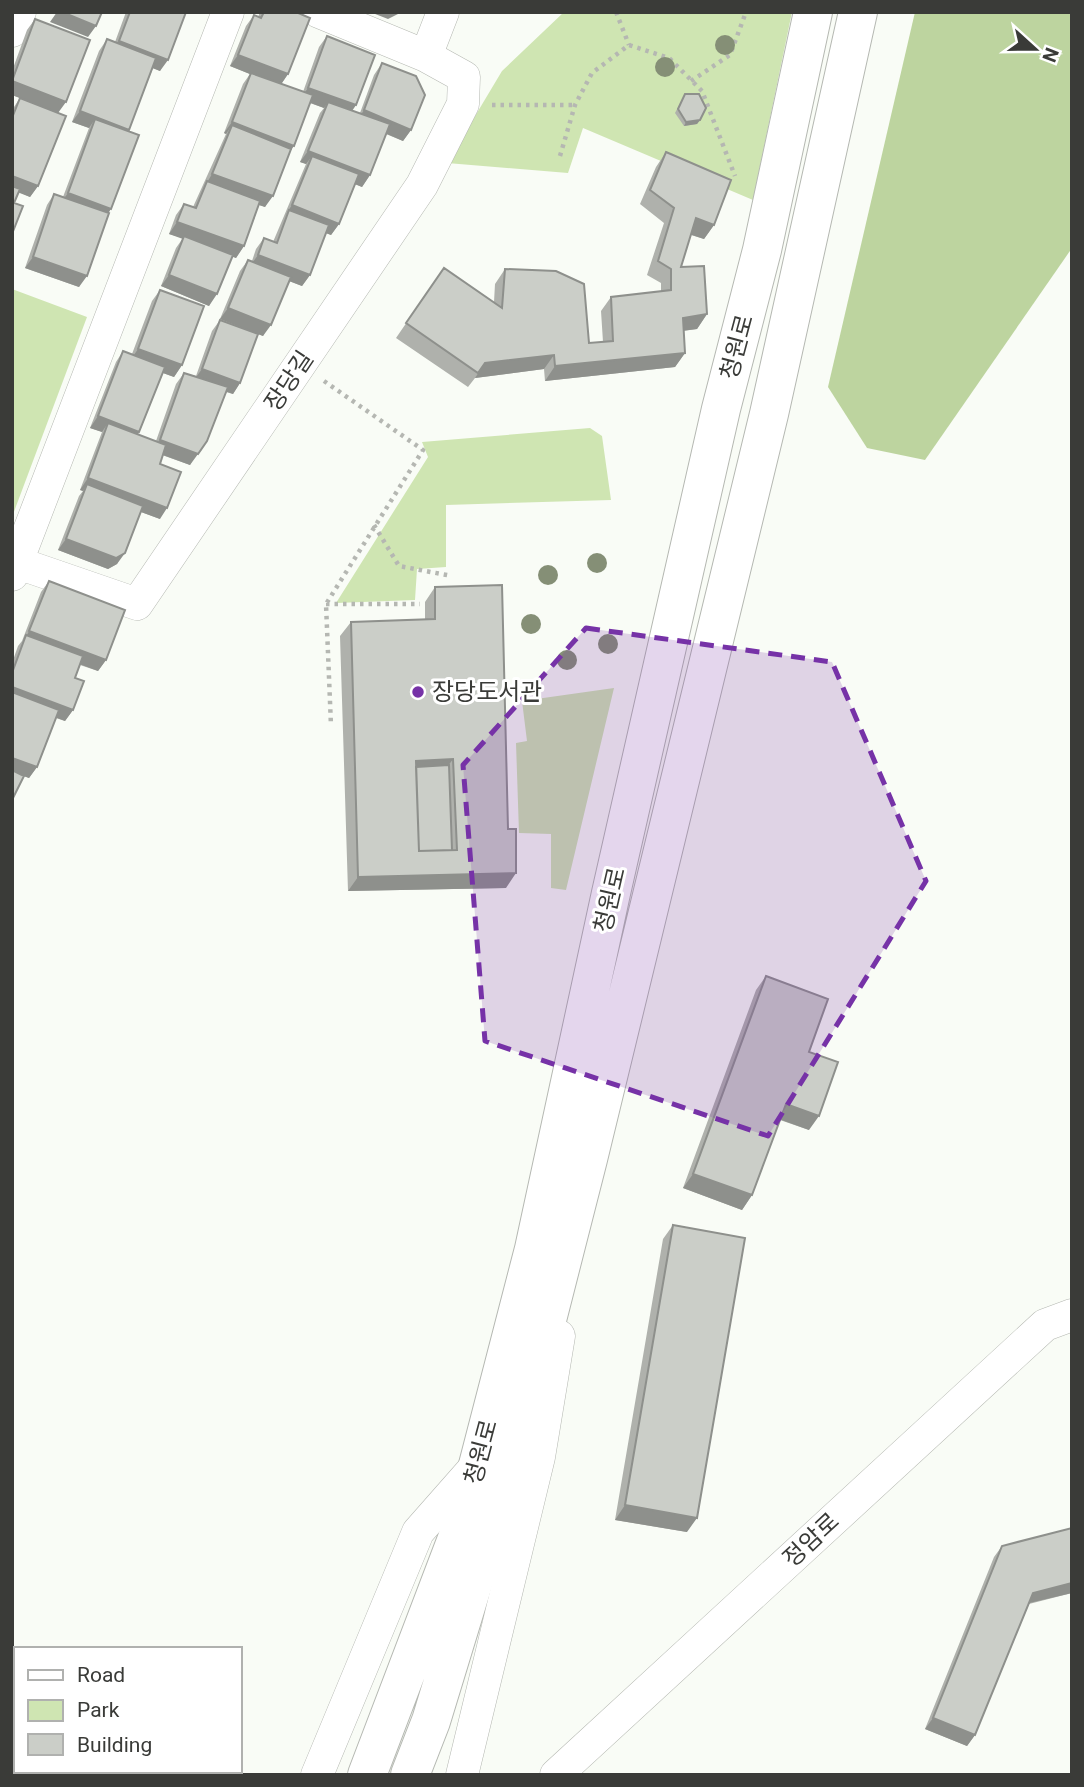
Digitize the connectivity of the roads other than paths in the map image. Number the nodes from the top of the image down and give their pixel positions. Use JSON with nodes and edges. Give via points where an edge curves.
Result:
{"nodes":[{"id":1,"x":20,"y":12,"type":"edge"},
{"id":2,"x":228,"y":12,"type":"edge"},
{"id":3,"x":319,"y":12,"type":"edge"},
{"id":4,"x":443,"y":12,"type":"edge"},
{"id":5,"x":813,"y":12,"type":"edge"},
{"id":6,"x":858,"y":12,"type":"edge"},
{"id":7,"x":12,"y":31,"type":"edge"},
{"id":8,"x":426,"y":56,"type":"junction"},
{"id":9,"x":14,"y":566,"type":"edge"},
{"id":10,"x":588,"y":1159,"type":"junction"},
{"id":11,"x":1072,"y":1315,"type":"edge"},
{"id":12,"x":478,"y":1464,"type":"junction"},
{"id":13,"x":317,"y":1775,"type":"edge"},
{"id":14,"x":367,"y":1775,"type":"edge"},
{"id":15,"x":410,"y":1775,"type":"edge"},
{"id":16,"x":462,"y":1775,"type":"edge"},
{"id":17,"x":556,"y":1775,"type":"edge"}],
"edges":[{"from":1,"to":7,"type":"street"},
{"from":2,"to":9,"type":"street","name":"장당길"},
{"from":3,"to":8,"type":"street"},
{"from":4,"to":8,"type":"street"},
{"from":5,"to":12,"type":"main road","name":"청원로","via":[[534,1249]]},
{"from":6,"to":10,"type":"main road","name":"청원로","via":[[769,414]]},
{"from":8,"to":9,"type":"street","name":"장당길","via":[[464,77],[463,104],[422,185],[137,604]]},
{"from":10,"to":15,"type":"main road","name":"청원로","via":[[514,1449],[431,1721]]},
{"from":10,"to":16,"type":"street","via":[[539,1457]]},
{"from":11,"to":17,"type":"street","name":"정암로","via":[[1045,1325]]},
{"from":12,"to":13,"type":"street","via":[[418,1532]]},
{"from":12,"to":14,"type":"main road","name":"청원로","via":[[463,1523]]}]}
